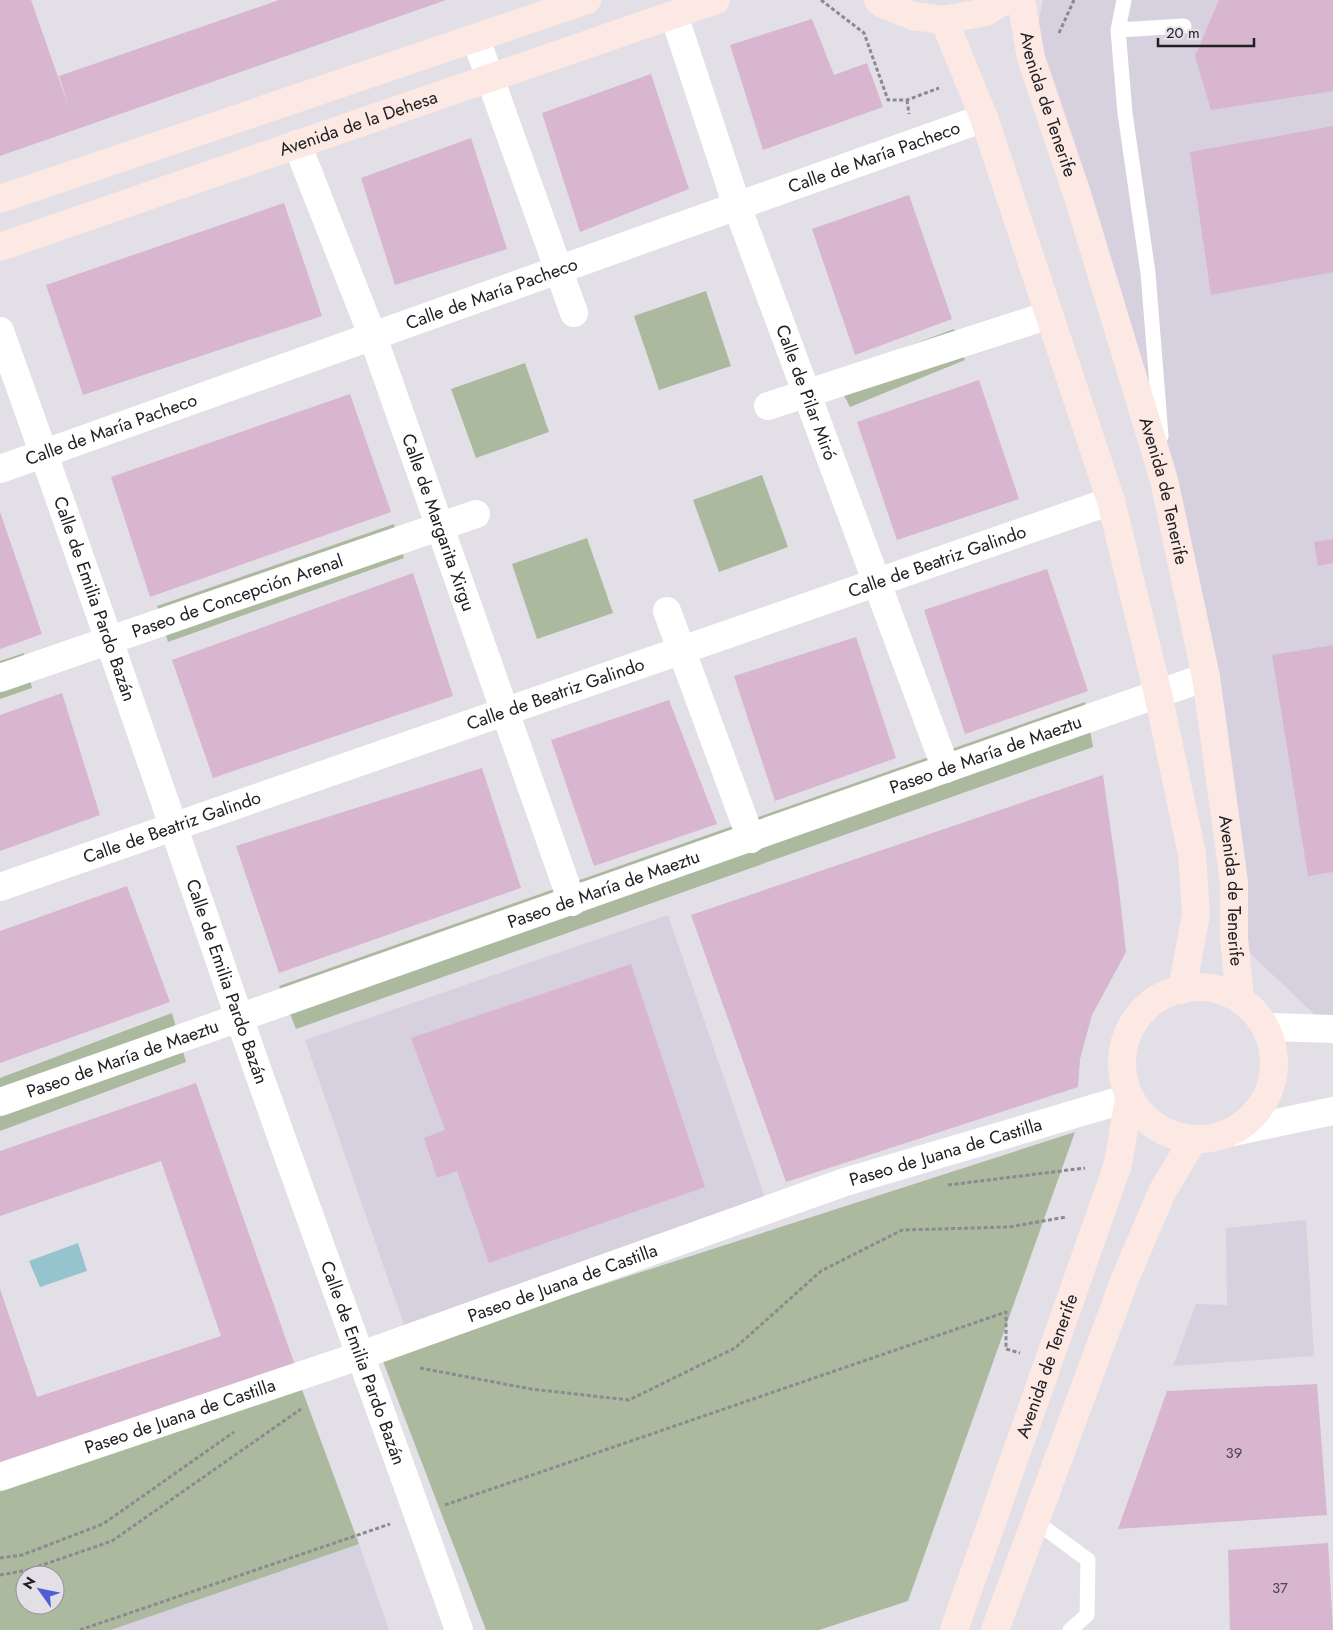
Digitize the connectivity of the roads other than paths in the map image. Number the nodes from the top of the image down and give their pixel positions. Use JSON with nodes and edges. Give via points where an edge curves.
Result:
{"nodes":[{"id":1,"x":587,"y":0,"type":"edge"},
{"id":2,"x":716,"y":0,"type":"edge"},
{"id":3,"x":878,"y":0,"type":"edge"},
{"id":4,"x":1006,"y":0,"type":"edge"},
{"id":5,"x":1021,"y":0,"type":"edge"},
{"id":6,"x":1124,"y":0,"type":"edge"},
{"id":7,"x":674,"y":14,"type":"junction"},
{"id":8,"x":944,"y":20,"type":"junction"},
{"id":9,"x":1184,"y":26,"type":"dead end"},
{"id":10,"x":1118,"y":30,"type":"junction"},
{"id":11,"x":476,"y":39,"type":"junction"},
{"id":12,"x":490,"y":77,"type":"junction"},
{"id":13,"x":984,"y":118,"type":"junction"},
{"id":14,"x":298,"y":144,"type":"junction"},
{"id":15,"x":0,"y":199,"type":"edge"},
{"id":16,"x":736,"y":206,"type":"junction"},
{"id":17,"x":0,"y":247,"type":"edge"},
{"id":18,"x":559,"y":270,"type":"junction"},
{"id":19,"x":574,"y":313,"type":"dead end"},
{"id":20,"x":1049,"y":315,"type":"junction"},
{"id":21,"x":0,"y":331,"type":"edge"},
{"id":22,"x":373,"y":337,"type":"junction"},
{"id":23,"x":807,"y":394,"type":"junction"},
{"id":24,"x":768,"y":406,"type":"dead end"},
{"id":25,"x":44,"y":454,"type":"junction"},
{"id":26,"x":0,"y":469,"type":"edge"},
{"id":27,"x":1164,"y":480,"type":"junction"},
{"id":28,"x":1110,"y":500,"type":"junction"},
{"id":29,"x":476,"y":514,"type":"dead end"},
{"id":30,"x":439,"y":527,"type":"junction"},
{"id":31,"x":876,"y":583,"type":"junction"},
{"id":32,"x":667,"y":610,"type":"dead end"},
{"id":33,"x":108,"y":641,"type":"junction"},
{"id":34,"x":682,"y":651,"type":"junction"},
{"id":35,"x":0,"y":678,"type":"edge"},
{"id":36,"x":1206,"y":678,"type":"junction"},
{"id":37,"x":1158,"y":694,"type":"junction"},
{"id":38,"x":506,"y":712,"type":"junction"},
{"id":39,"x":946,"y":769,"type":"junction"},
{"id":40,"x":174,"y":826,"type":"junction"},
{"id":41,"x":751,"y":839,"type":"junction"},
{"id":42,"x":0,"y":887,"type":"edge"},
{"id":43,"x":572,"y":902,"type":"junction"},
{"id":44,"x":1182,"y":990,"type":"junction"},
{"id":45,"x":1240,"y":998,"type":"junction"},
{"id":46,"x":240,"y":1019,"type":"junction"},
{"id":47,"x":1267,"y":1027,"type":"junction"},
{"id":48,"x":1333,"y":1030,"type":"edge"},
{"id":49,"x":1129,"y":1098,"type":"junction"},
{"id":50,"x":0,"y":1102,"type":"edge"},
{"id":51,"x":1333,"y":1111,"type":"edge"},
{"id":52,"x":1233,"y":1132,"type":"junction"},
{"id":53,"x":1194,"y":1140,"type":"junction"},
{"id":54,"x":359,"y":1356,"type":"junction"},
{"id":55,"x":0,"y":1477,"type":"edge"},
{"id":56,"x":1035,"y":1521,"type":"junction"},
{"id":57,"x":459,"y":1630,"type":"edge"},
{"id":58,"x":954,"y":1630,"type":"edge"},
{"id":59,"x":995,"y":1630,"type":"edge"},
{"id":60,"x":1070,"y":1630,"type":"edge"}],
"edges":[{"from":1,"to":11,"type":"main road"},
{"from":2,"to":7,"type":"main road","name":"Avenida de la Dehesa"},
{"from":3,"to":8,"type":"main road","via":[[913,16]]},
{"from":4,"to":8,"type":"main road","via":[[985,12]]},
{"from":5,"to":27,"type":"main road","name":"Avenida de Tenerife","via":[[1031,58],[1078,196]]},
{"from":6,"to":10,"type":"lane"},
{"from":7,"to":12,"type":"main road","name":"Avenida de la Dehesa"},
{"from":7,"to":16,"type":"street","name":"Calle de Pilar Miró"},
{"from":8,"to":13,"type":"main road","name":"Avenida de Tenerife"},
{"from":9,"to":10,"type":"lane"},
{"from":10,"to":27,"type":"lane","via":[[1125,113],[1148,273]]},
{"from":11,"to":12,"type":"street"},
{"from":11,"to":15,"type":"main road"},
{"from":12,"to":14,"type":"main road","name":"Avenida de la Dehesa"},
{"from":12,"to":18,"type":"street"},
{"from":13,"to":16,"type":"street","name":"Calle de María Pacheco"},
{"from":13,"to":20,"type":"main road","name":"Avenida de Tenerife"},
{"from":14,"to":17,"type":"main road","name":"Avenida de la Dehesa"},
{"from":14,"to":22,"type":"street","name":"Calle de Margarita Xirgu"},
{"from":16,"to":18,"type":"street","name":"Calle de María Pacheco"},
{"from":16,"to":23,"type":"street","name":"Calle de Pilar Miró"},
{"from":18,"to":19,"type":"street"},
{"from":18,"to":22,"type":"street","name":"Calle de María Pacheco"},
{"from":20,"to":23,"type":"street"},
{"from":20,"to":28,"type":"main road","name":"Avenida de Tenerife"},
{"from":21,"to":25,"type":"street","name":"Calle de Emilia Pardo Bazán"},
{"from":22,"to":25,"type":"street","name":"Calle de María Pacheco"},
{"from":22,"to":30,"type":"street","name":"Calle de Margarita Xirgu"},
{"from":23,"to":24,"type":"street"},
{"from":23,"to":31,"type":"street","name":"Calle de Pilar Miró"},
{"from":25,"to":26,"type":"street","name":"Calle de María Pacheco"},
{"from":25,"to":33,"type":"street","name":"Calle de Emilia Pardo Bazán"},
{"from":27,"to":36,"type":"main road","name":"Avenida de Tenerife"},
{"from":28,"to":31,"type":"street","name":"Calle de Beatriz Galindo"},
{"from":28,"to":37,"type":"main road","name":"Avenida de Tenerife"},
{"from":29,"to":30,"type":"street","name":"Paseo de Concepción Arenal"},
{"from":30,"to":33,"type":"street","name":"Paseo de Concepción Arenal"},
{"from":30,"to":38,"type":"street","name":"Calle de Margarita Xirgu"},
{"from":31,"to":34,"type":"street","name":"Calle de Beatriz Galindo"},
{"from":31,"to":39,"type":"street","name":"Calle de Pilar Miró"},
{"from":32,"to":34,"type":"street"},
{"from":33,"to":35,"type":"street","name":"Paseo de Concepción Arenal"},
{"from":33,"to":40,"type":"street","name":"Calle de Emilia Pardo Bazán"},
{"from":34,"to":38,"type":"street","name":"Calle de Beatriz Galindo"},
{"from":34,"to":41,"type":"street"},
{"from":36,"to":37,"type":"street","name":"Paseo de María de Maeztu"},
{"from":36,"to":45,"type":"main road","name":"Avenida de Tenerife","via":[[1234,882],[1234,938]]},
{"from":37,"to":39,"type":"street","name":"Paseo de María de Maeztu"},
{"from":37,"to":44,"type":"main road","name":"Avenida de Tenerife","via":[[1192,854],[1196,914]]},
{"from":38,"to":40,"type":"street","name":"Calle de Beatriz Galindo"},
{"from":38,"to":43,"type":"street","name":"Calle de Margarita Xirgu"},
{"from":39,"to":41,"type":"street","name":"Paseo de María de Maeztu"},
{"from":40,"to":42,"type":"street","name":"Calle de Beatriz Galindo"},
{"from":40,"to":46,"type":"street","name":"Calle de Emilia Pardo Bazán"},
{"from":41,"to":43,"type":"street","name":"Paseo de María de Maeztu"},
{"from":43,"to":46,"type":"street","name":"Paseo de María de Maeztu"},
{"from":44,"to":45,"type":"main road","via":[[1202,985]]},
{"from":44,"to":49,"type":"main road","via":[[1163,994],[1133,1021],[1120,1059]]},
{"from":45,"to":47,"type":"main road"},
{"from":46,"to":50,"type":"street","name":"Paseo de María de Maeztu"},
{"from":46,"to":54,"type":"street","name":"Calle de Emilia Pardo Bazán"},
{"from":47,"to":48,"type":"street"},
{"from":47,"to":52,"type":"main road","via":[[1275,1067],[1262,1105]]},
{"from":49,"to":53,"type":"main road","via":[[1156,1128]]},
{"from":49,"to":54,"type":"street","name":"Paseo de Juana de Castilla","via":[[845,1182]]},
{"from":49,"to":58,"type":"main road","name":"Avenida de Tenerife","via":[[1118,1164]]},
{"from":51,"to":52,"type":"street"},
{"from":52,"to":53,"type":"main road"},
{"from":53,"to":56,"type":"main road","via":[[1162,1192],[1126,1276]]},
{"from":54,"to":55,"type":"street","name":"Paseo de Juana de Castilla"},
{"from":54,"to":57,"type":"street","name":"Calle de Emilia Pardo Bazán"},
{"from":56,"to":59,"type":"main road"},
{"from":56,"to":60,"type":"lane","via":[[1088,1560],[1087,1615]]}]}
